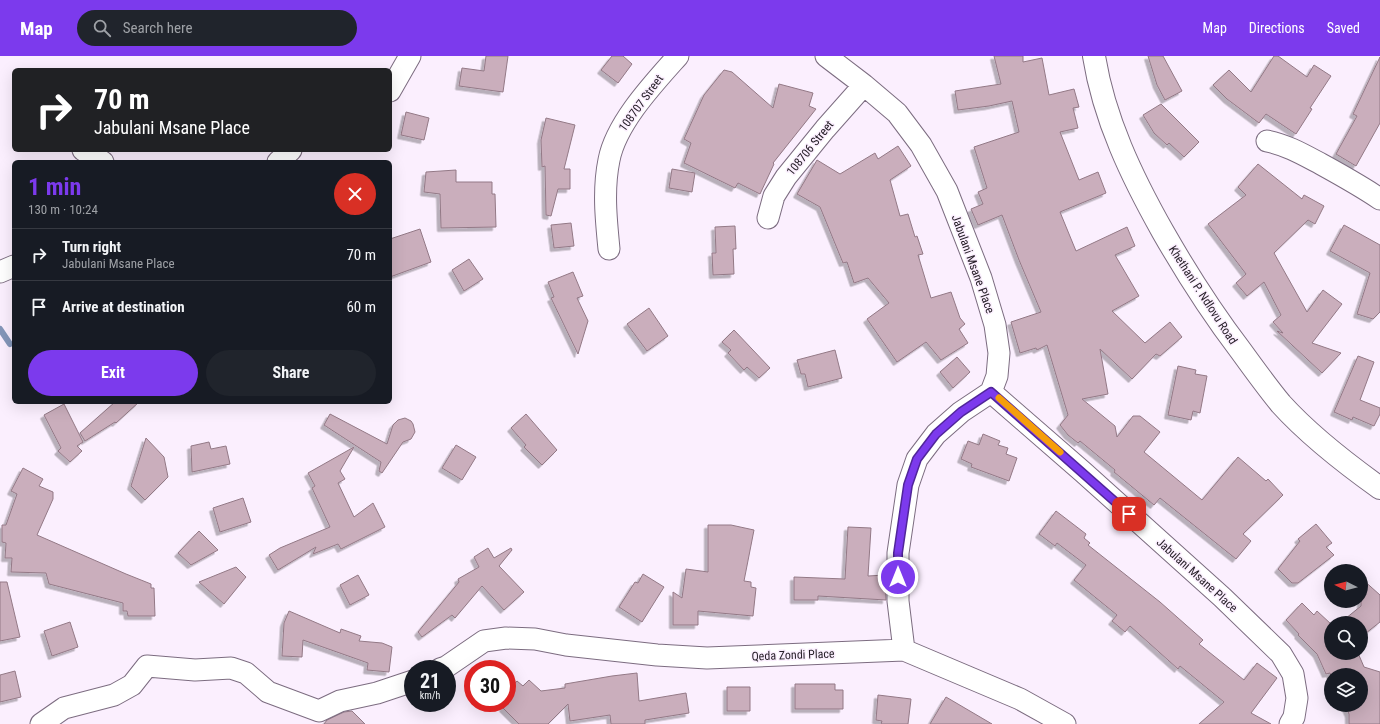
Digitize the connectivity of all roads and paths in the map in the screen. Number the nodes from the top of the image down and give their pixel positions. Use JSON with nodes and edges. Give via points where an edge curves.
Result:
{"nodes":[{"id":1,"x":410,"y":56,"type":"edge"},
{"id":2,"x":678,"y":56,"type":"edge"},
{"id":3,"x":826,"y":56,"type":"edge"},
{"id":4,"x":1094,"y":56,"type":"edge"},
{"id":5,"x":864,"y":85,"type":"junction"},
{"id":6,"x":392,"y":88,"type":"edge"},
{"id":7,"x":1267,"y":141,"type":"dead end"},
{"id":8,"x":86,"y":152,"type":"edge"},
{"id":9,"x":289,"y":152,"type":"edge"},
{"id":10,"x":100,"y":160,"type":"edge"},
{"id":11,"x":280,"y":160,"type":"edge"},
{"id":12,"x":1380,"y":198,"type":"edge"},
{"id":13,"x":768,"y":218,"type":"dead end"},
{"id":14,"x":609,"y":249,"type":"dead end"},
{"id":15,"x":12,"y":267,"type":"edge"},
{"id":16,"x":0,"y":272,"type":"edge"},
{"id":17,"x":991,"y":392,"type":"junction"},
{"id":18,"x":1380,"y":488,"type":"edge"},
{"id":19,"x":904,"y":650,"type":"junction"},
{"id":20,"x":456,"y":660,"type":"edge"},
{"id":21,"x":404,"y":684,"type":"edge"},
{"id":22,"x":40,"y":724,"type":"edge"},
{"id":23,"x":1065,"y":724,"type":"edge"},
{"id":24,"x":1290,"y":724,"type":"edge"}],
"edges":[{"from":1,"to":6,"type":"street"},
{"from":2,"to":14,"type":"street","name":"108707 Street","via":[[648,90],[615,141],[609,159],[607,178]]},
{"from":3,"to":5,"type":"street","name":"Jabulani Msane Place"},
{"from":4,"to":18,"type":"street","name":"Khethani P. Ndlovu Road","via":[[1109,118],[1118,142],[1146,201],[1220,324],[1281,404],[1347,465]]},
{"from":5,"to":13,"type":"street","name":"108706 Street","via":[[786,177],[774,196]]},
{"from":5,"to":17,"type":"street","name":"Jabulani Msane Place","via":[[898,113],[921,144],[947,191],[981,278],[995,325],[999,353],[997,376]]},
{"from":7,"to":12,"type":"street","via":[[1302,154]]},
{"from":8,"to":10,"type":"street"},
{"from":9,"to":11,"type":"street"},
{"from":15,"to":16,"type":"street"},
{"from":17,"to":19,"type":"street","via":[[961,412],[936,434],[917,459],[908,485],[898,553],[898,601]]},
{"from":17,"to":24,"type":"street","name":"Jabulani Msane Place","via":[[1222,597],[1281,654],[1293,674],[1297,698],[1294,717]]},
{"from":19,"to":20,"type":"street","name":"Qeda Zondi Place","via":[[707,658],[506,638],[484,641]]},
{"from":19,"to":23,"type":"street","name":"Qeda Zondi Place","via":[[1020,699]]},
{"from":21,"to":22,"type":"street","via":[[340,701],[319,711],[268,692],[246,673],[231,668],[195,670],[147,666],[132,685],[114,694],[64,708]]}]}
